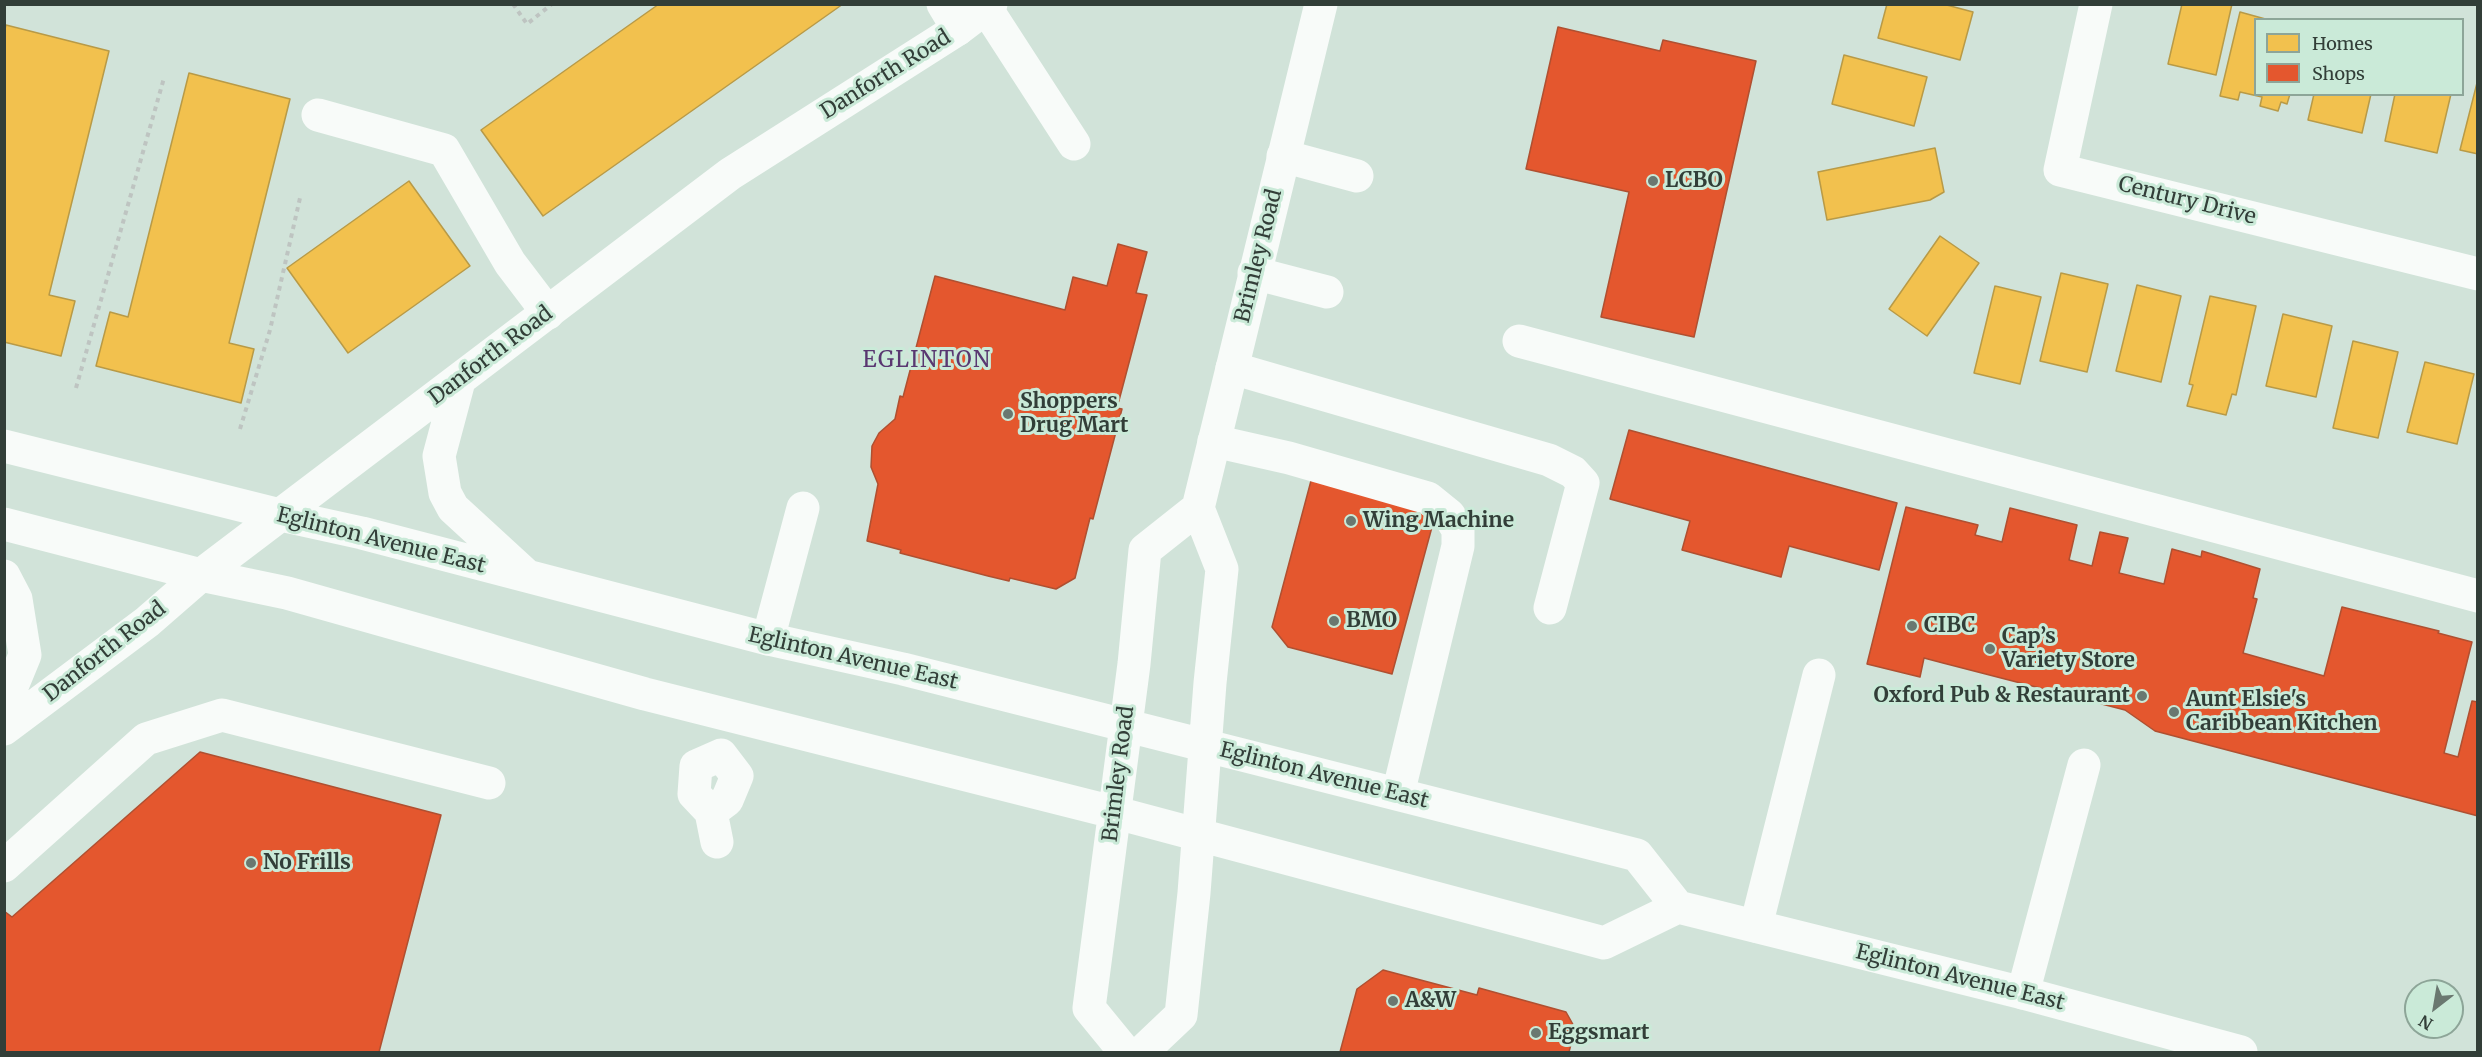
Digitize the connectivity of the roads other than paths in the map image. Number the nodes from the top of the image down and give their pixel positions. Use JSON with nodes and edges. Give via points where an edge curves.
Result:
{"nodes":[{"id":1,"x":1305,"y":4,"type":"edge"},
{"id":2,"x":1321,"y":4,"type":"edge"},
{"id":3,"x":2096,"y":4,"type":"edge"},
{"id":4,"x":989,"y":7,"type":"edge"},
{"id":5,"x":950,"y":16,"type":"edge"},
{"id":6,"x":1310,"y":40,"type":"junction"},
{"id":7,"x":318,"y":115,"type":"dead end"},
{"id":8,"x":1074,"y":144,"type":"dead end"},
{"id":9,"x":1282,"y":156,"type":"junction"},
{"id":10,"x":1357,"y":176,"type":"dead end"},
{"id":11,"x":1254,"y":273,"type":"junction"},
{"id":12,"x":2478,"y":274,"type":"edge"},
{"id":13,"x":1327,"y":292,"type":"dead end"},
{"id":14,"x":548,"y":313,"type":"junction"},
{"id":15,"x":1519,"y":341,"type":"dead end"},
{"id":16,"x":1232,"y":368,"type":"junction"},
{"id":17,"x":459,"y":381,"type":"junction"},
{"id":18,"x":1214,"y":441,"type":"junction"},
{"id":19,"x":4,"y":446,"type":"edge"},
{"id":20,"x":803,"y":508,"type":"dead end"},
{"id":21,"x":1198,"y":508,"type":"junction"},
{"id":22,"x":280,"y":515,"type":"junction"},
{"id":23,"x":4,"y":524,"type":"edge"},
{"id":24,"x":201,"y":575,"type":"junction"},
{"id":25,"x":4,"y":576,"type":"edge"},
{"id":26,"x":529,"y":578,"type":"junction"},
{"id":27,"x":2478,"y":596,"type":"edge"},
{"id":28,"x":1550,"y":608,"type":"dead end"},
{"id":29,"x":768,"y":639,"type":"junction"},
{"id":30,"x":1819,"y":675,"type":"dead end"},
{"id":31,"x":4,"y":706,"type":"edge"},
{"id":32,"x":731,"y":716,"type":"junction"},
{"id":33,"x":1124,"y":725,"type":"junction"},
{"id":34,"x":4,"y":729,"type":"edge"},
{"id":35,"x":1206,"y":746,"type":"junction"},
{"id":36,"x":2084,"y":765,"type":"dead end"},
{"id":37,"x":489,"y":783,"type":"dead end"},
{"id":38,"x":1398,"y":794,"type":"junction"},
{"id":39,"x":1113,"y":813,"type":"junction"},
{"id":40,"x":714,"y":827,"type":"dead end"},
{"id":41,"x":1198,"y":835,"type":"junction"},
{"id":42,"x":4,"y":866,"type":"edge"},
{"id":43,"x":1678,"y":906,"type":"junction"},
{"id":44,"x":1756,"y":926,"type":"junction"},
{"id":45,"x":2023,"y":993,"type":"junction"},
{"id":46,"x":1125,"y":1053,"type":"edge"},
{"id":47,"x":1142,"y":1053,"type":"edge"},
{"id":48,"x":2241,"y":1053,"type":"edge"}],
"edges":[{"from":1,"to":6,"type":"main road"},
{"from":2,"to":6,"type":"main road","name":"Brimley Road"},
{"from":3,"to":12,"type":"main road","name":"Century Drive","via":[[2060,170]]},
{"from":4,"to":5,"type":"main road","name":"Danforth Road"},
{"from":4,"to":8,"type":"main road"},
{"from":5,"to":14,"type":"main road","name":"Danforth Road","via":[[730,174]]},
{"from":6,"to":9,"type":"main road","name":"Brimley Road"},
{"from":7,"to":14,"type":"main road","via":[[444,150],[510,263]]},
{"from":9,"to":10,"type":"main road"},
{"from":9,"to":11,"type":"main road","name":"Brimley Road"},
{"from":11,"to":13,"type":"main road"},
{"from":11,"to":16,"type":"main road","name":"Brimley Road"},
{"from":14,"to":17,"type":"main road","name":"Danforth Road"},
{"from":15,"to":27,"type":"main road"},
{"from":16,"to":18,"type":"main road","name":"Brimley Road"},
{"from":16,"to":28,"type":"main road","via":[[1549,460],[1573,472],[1582,483]]},
{"from":17,"to":22,"type":"main road","name":"Danforth Road"},
{"from":17,"to":26,"type":"main road","via":[[439,456],[445,494],[453,508]]},
{"from":18,"to":21,"type":"main road","name":"Brimley Road"},
{"from":18,"to":38,"type":"main road","via":[[1428,498],[1449,514],[1458,530],[1458,546]]},
{"from":19,"to":22,"type":"main road","name":"Eglinton Avenue East"},
{"from":20,"to":29,"type":"main road"},
{"from":21,"to":33,"type":"main road","name":"Brimley Road","via":[[1145,550]]},
{"from":21,"to":35,"type":"main road","via":[[1222,569]]},
{"from":22,"to":24,"type":"main road","name":"Danforth Road"},
{"from":22,"to":26,"type":"main road","name":"Eglinton Avenue East"},
{"from":23,"to":24,"type":"main road"},
{"from":24,"to":32,"type":"main road","via":[[287,593]]},
{"from":24,"to":34,"type":"main road","name":"Danforth Road","via":[[147,622]]},
{"from":25,"to":31,"type":"main road","via":[[16,599],[25,655]]},
{"from":26,"to":29,"type":"main road","name":"Eglinton Avenue East"},
{"from":29,"to":33,"type":"main road","name":"Eglinton Avenue East"},
{"from":30,"to":44,"type":"main road"},
{"from":32,"to":39,"type":"main road"},
{"from":32,"to":40,"type":"main road","via":[[721,755],[737,776]]},
{"from":33,"to":35,"type":"main road","name":"Eglinton Avenue East"},
{"from":33,"to":39,"type":"main road","name":"Brimley Road"},
{"from":35,"to":38,"type":"main road","name":"Eglinton Avenue East"},
{"from":35,"to":41,"type":"main road"},
{"from":36,"to":45,"type":"main road"},
{"from":37,"to":42,"type":"main road","via":[[222,715],[146,739]]},
{"from":38,"to":43,"type":"main road","name":"Eglinton Avenue East","via":[[1637,855]]},
{"from":39,"to":41,"type":"main road"},
{"from":39,"to":46,"type":"main road","name":"Brimley Road","via":[[1089,1008]]},
{"from":41,"to":43,"type":"main road","via":[[1604,943]]},
{"from":41,"to":47,"type":"main road","via":[[1181,1015]]},
{"from":43,"to":44,"type":"main road","name":"Eglinton Avenue East"},
{"from":44,"to":45,"type":"main road","name":"Eglinton Avenue East"},
{"from":45,"to":48,"type":"main road","name":"Eglinton Avenue East"}]}
